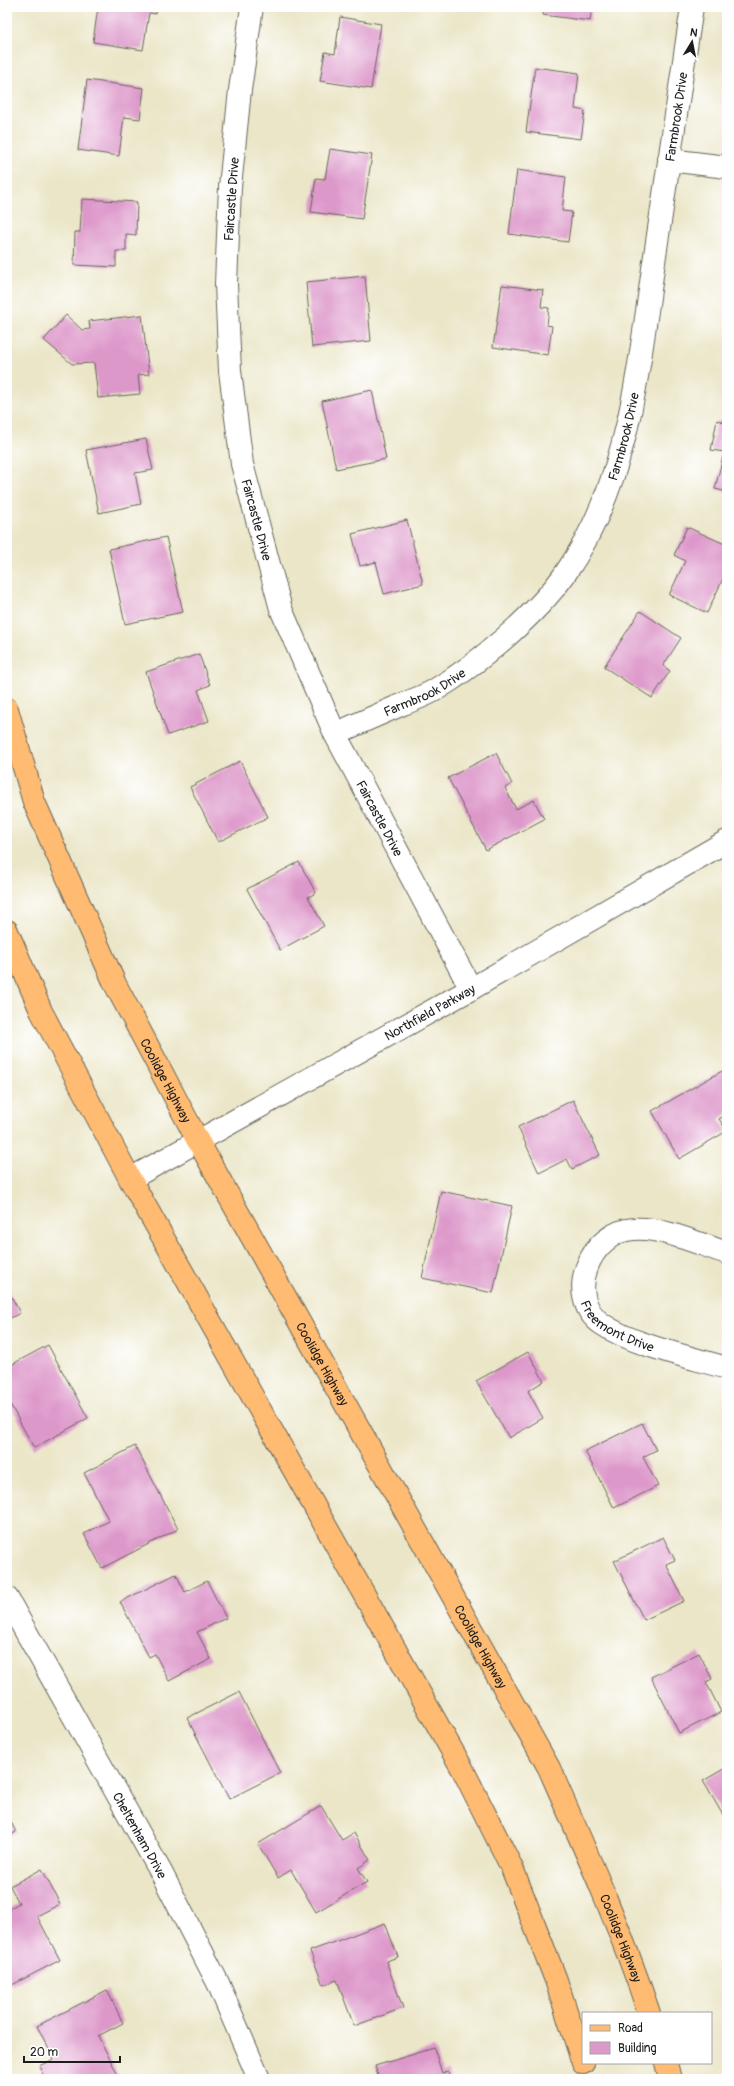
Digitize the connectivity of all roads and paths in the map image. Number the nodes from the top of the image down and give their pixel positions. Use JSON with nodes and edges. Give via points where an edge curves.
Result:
{"nodes":[{"id":1,"x":252,"y":7,"type":"edge"},
{"id":2,"x":692,"y":7,"type":"edge"},
{"id":3,"x":669,"y":160,"type":"junction"},
{"id":4,"x":727,"y":167,"type":"edge"},
{"id":5,"x":7,"y":709,"type":"edge"},
{"id":6,"x":335,"y":734,"type":"junction"},
{"id":7,"x":727,"y":841,"type":"edge"},
{"id":8,"x":7,"y":931,"type":"edge"},
{"id":9,"x":471,"y":989,"type":"junction"},
{"id":10,"x":198,"y":1140,"type":"junction"},
{"id":11,"x":130,"y":1179,"type":"junction"},
{"id":12,"x":727,"y":1253,"type":"edge"},
{"id":13,"x":727,"y":1368,"type":"edge"},
{"id":14,"x":7,"y":1598,"type":"edge"},
{"id":15,"x":649,"y":2012,"type":"edge"},
{"id":16,"x":582,"y":2060,"type":"edge"},
{"id":17,"x":583,"y":2064,"type":"edge"},
{"id":18,"x":666,"y":2064,"type":"edge"},
{"id":19,"x":259,"y":2079,"type":"edge"},
{"id":20,"x":588,"y":2079,"type":"edge"},
{"id":21,"x":670,"y":2079,"type":"edge"}],
"edges":[{"from":1,"to":6,"type":"street","name":"Faircastle Drive","via":[[230,187],[226,284],[230,371],[242,464],[281,609]]},
{"from":2,"to":3,"type":"street","name":"Farmbrook Drive"},
{"from":3,"to":4,"type":"street"},
{"from":3,"to":6,"type":"street","name":"Farmbrook Drive","via":[[627,428],[614,479],[589,535],[564,576],[532,611],[468,667],[434,690]]},
{"from":5,"to":10,"type":"main road","name":"Coolidge Highway","via":[[34,802],[76,900],[115,984]]},
{"from":6,"to":9,"type":"street","name":"Faircastle Drive"},
{"from":7,"to":9,"type":"street","name":"Northfield Parkway"},
{"from":8,"to":11,"type":"main road","via":[[41,1011]]},
{"from":9,"to":10,"type":"street","name":"Northfield Parkway"},
{"from":10,"to":11,"type":"street","name":"Northfield Parkway"},
{"from":10,"to":15,"type":"main road","name":"Coolidge Highway","via":[[549,1768],[594,1867],[631,1958]]},
{"from":11,"to":16,"type":"main road","via":[[463,1770],[512,1868],[556,1980]]},
{"from":12,"to":13,"type":"street","name":"Freemont Drive","via":[[661,1232],[632,1228],[617,1233],[594,1251],[586,1267],[583,1287],[584,1298],[590,1311],[600,1323],[623,1336]]},
{"from":14,"to":19,"type":"street","name":"Cheltenham Drive","via":[[166,1881],[218,1983]]},
{"from":17,"to":20,"type":"main road"},
{"from":18,"to":21,"type":"main road"}]}
